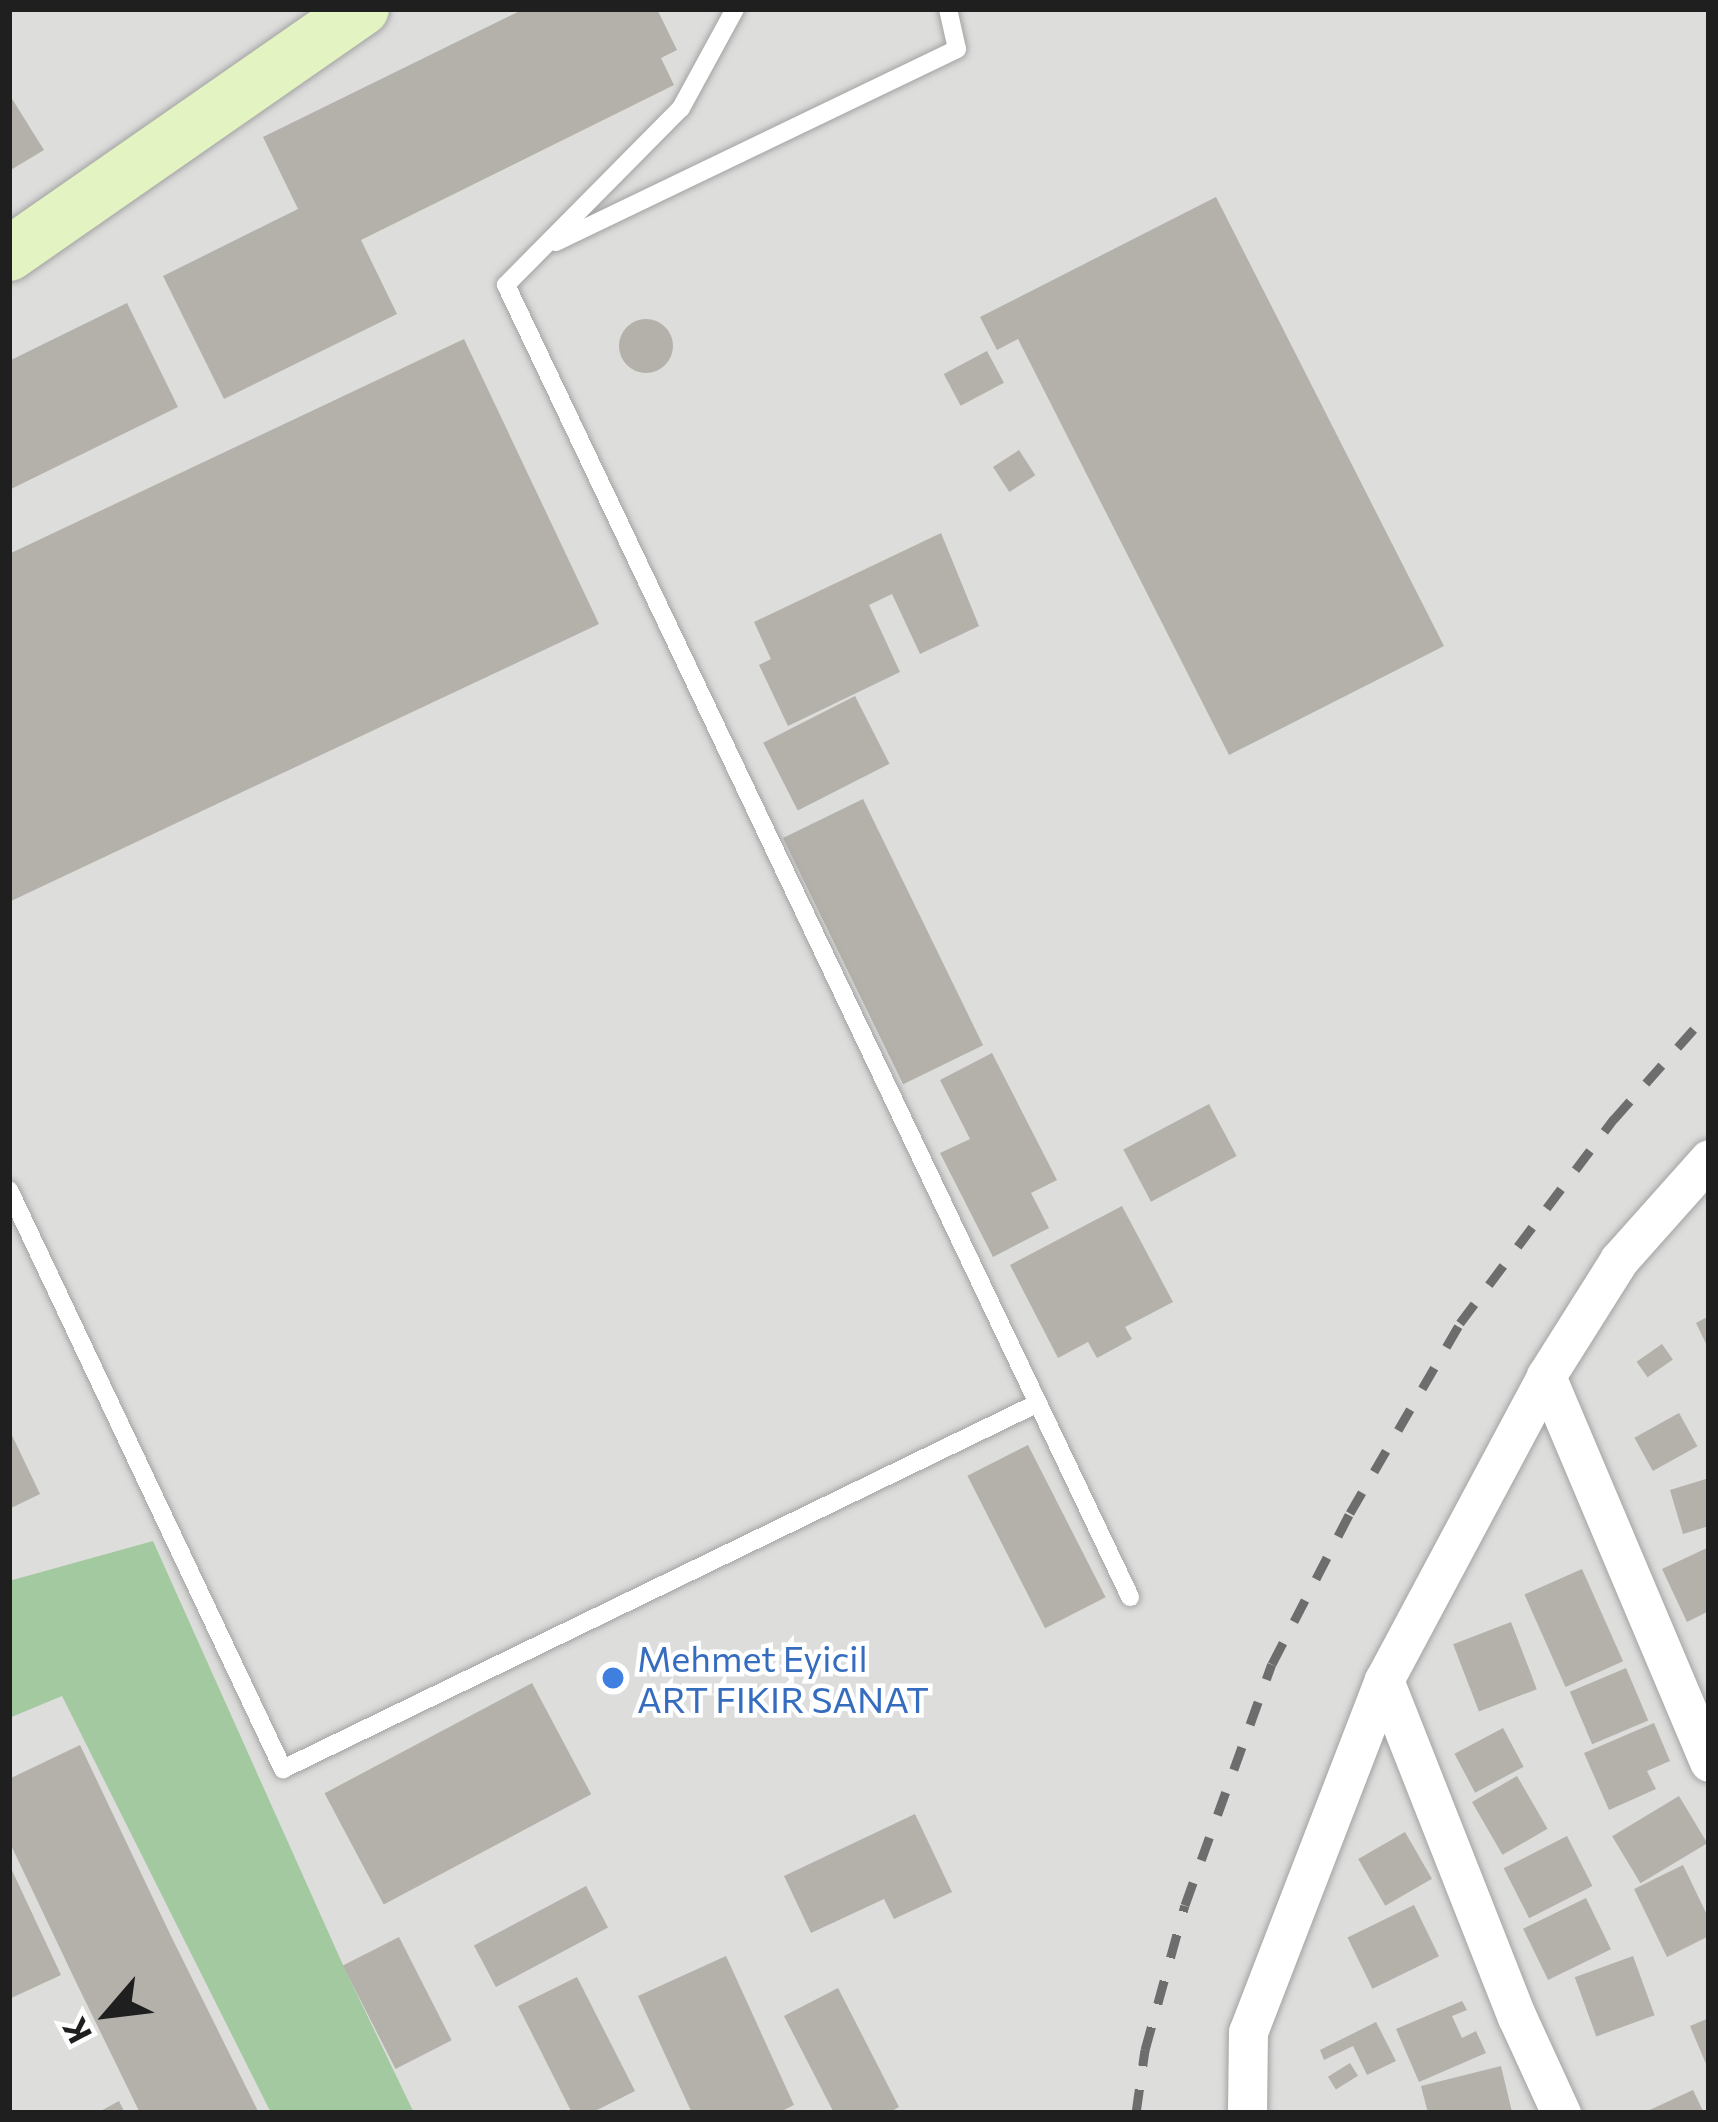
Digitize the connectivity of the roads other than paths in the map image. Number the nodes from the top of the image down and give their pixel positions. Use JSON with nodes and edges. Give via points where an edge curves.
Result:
{"nodes":[{"id":1,"x":362,"y":9,"type":"edge"},
{"id":2,"x":735,"y":9,"type":"edge"},
{"id":3,"x":949,"y":9,"type":"edge"},
{"id":4,"x":541,"y":250,"type":"junction"},
{"id":5,"x":9,"y":254,"type":"edge"},
{"id":6,"x":1709,"y":1159,"type":"edge"},
{"id":7,"x":9,"y":1190,"type":"edge"},
{"id":8,"x":1546,"y":1376,"type":"junction"},
{"id":9,"x":1036,"y":1404,"type":"junction"},
{"id":10,"x":1130,"y":1597,"type":"dead end"},
{"id":11,"x":1384,"y":1680,"type":"junction"},
{"id":12,"x":1701,"y":1720,"type":"edge"},
{"id":13,"x":1709,"y":1762,"type":"edge"},
{"id":14,"x":1247,"y":2113,"type":"edge"},
{"id":15,"x":1562,"y":2113,"type":"edge"}],
"edges":[{"from":1,"to":5,"type":"main road"},
{"from":2,"to":4,"type":"lane","via":[[682,108]]},
{"from":3,"to":4,"type":"lane","via":[[957,49]]},
{"from":4,"to":9,"type":"lane","via":[[506,285]]},
{"from":6,"to":8,"type":"street","via":[[1619,1260]]},
{"from":7,"to":9,"type":"lane","via":[[284,1769]]},
{"from":8,"to":11,"type":"street"},
{"from":8,"to":12,"type":"street"},
{"from":9,"to":10,"type":"lane"},
{"from":11,"to":14,"type":"street","via":[[1248,2032]]},
{"from":11,"to":15,"type":"street"},
{"from":12,"to":13,"type":"street"}]}
